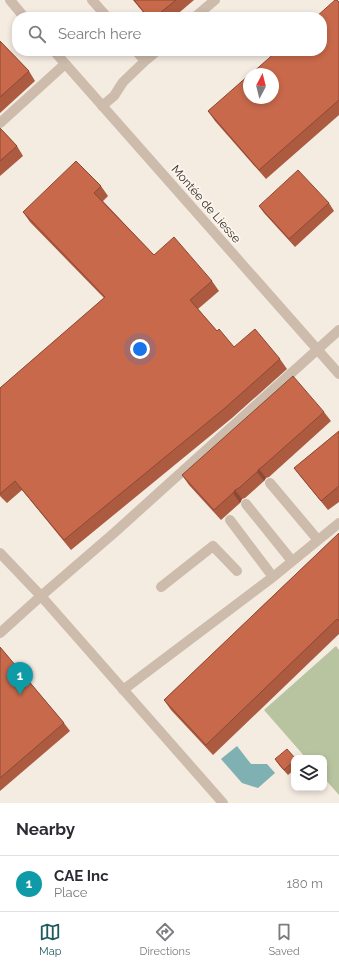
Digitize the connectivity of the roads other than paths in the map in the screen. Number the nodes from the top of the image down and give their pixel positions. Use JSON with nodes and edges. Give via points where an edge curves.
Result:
{"nodes":[{"id":1,"x":10,"y":0,"type":"edge"},
{"id":2,"x":92,"y":0,"type":"edge"},
{"id":3,"x":215,"y":0,"type":"edge"},
{"id":4,"x":20,"y":12,"type":"edge"},
{"id":5,"x":103,"y":12,"type":"edge"},
{"id":6,"x":201,"y":12,"type":"edge"},
{"id":7,"x":58,"y":56,"type":"edge"},
{"id":8,"x":140,"y":56,"type":"edge"},
{"id":9,"x":151,"y":56,"type":"edge"},
{"id":10,"x":145,"y":61,"type":"junction"},
{"id":11,"x":65,"y":64,"type":"junction"},
{"id":12,"x":102,"y":106,"type":"junction"},
{"id":13,"x":0,"y":123,"type":"edge"},
{"id":14,"x":339,"y":330,"type":"edge"},
{"id":15,"x":317,"y":350,"type":"junction"},
{"id":16,"x":339,"y":374,"type":"edge"},
{"id":17,"x":270,"y":483,"type":"dead end"},
{"id":18,"x":246,"y":504,"type":"dead end"},
{"id":19,"x":230,"y":520,"type":"dead end"},
{"id":20,"x":339,"y":523,"type":"edge"},
{"id":21,"x":318,"y":540,"type":"junction"},
{"id":22,"x":0,"y":553,"type":"edge"},
{"id":23,"x":292,"y":561,"type":"junction"},
{"id":24,"x":237,"y":571,"type":"dead end"},
{"id":25,"x":274,"y":577,"type":"junction"},
{"id":26,"x":161,"y":587,"type":"dead end"},
{"id":27,"x":40,"y":596,"type":"junction"},
{"id":28,"x":0,"y":633,"type":"edge"},
{"id":29,"x":123,"y":690,"type":"junction"},
{"id":30,"x":223,"y":803,"type":"edge"}],
"edges":[{"from":1,"to":4,"type":"street"},
{"from":2,"to":5,"type":"street"},
{"from":3,"to":6,"type":"street"},
{"from":7,"to":11,"type":"street","name":"Montée de Liesse"},
{"from":8,"to":10,"type":"street"},
{"from":9,"to":10,"type":"street"},
{"from":10,"to":12,"type":"street"},
{"from":11,"to":12,"type":"street","name":"Montée de Liesse"},
{"from":11,"to":13,"type":"street"},
{"from":12,"to":15,"type":"street","name":"Montée de Liesse"},
{"from":14,"to":15,"type":"street"},
{"from":15,"to":16,"type":"street","name":"Montée de Liesse"},
{"from":15,"to":27,"type":"street","via":[[114,533]]},
{"from":17,"to":21,"type":"street"},
{"from":18,"to":23,"type":"street"},
{"from":19,"to":25,"type":"street"},
{"from":20,"to":21,"type":"street"},
{"from":21,"to":23,"type":"street"},
{"from":22,"to":27,"type":"street"},
{"from":23,"to":25,"type":"street"},
{"from":24,"to":26,"type":"street","via":[[212,546]]},
{"from":25,"to":29,"type":"street"},
{"from":27,"to":28,"type":"street"},
{"from":27,"to":29,"type":"street"},
{"from":29,"to":30,"type":"street"}]}
